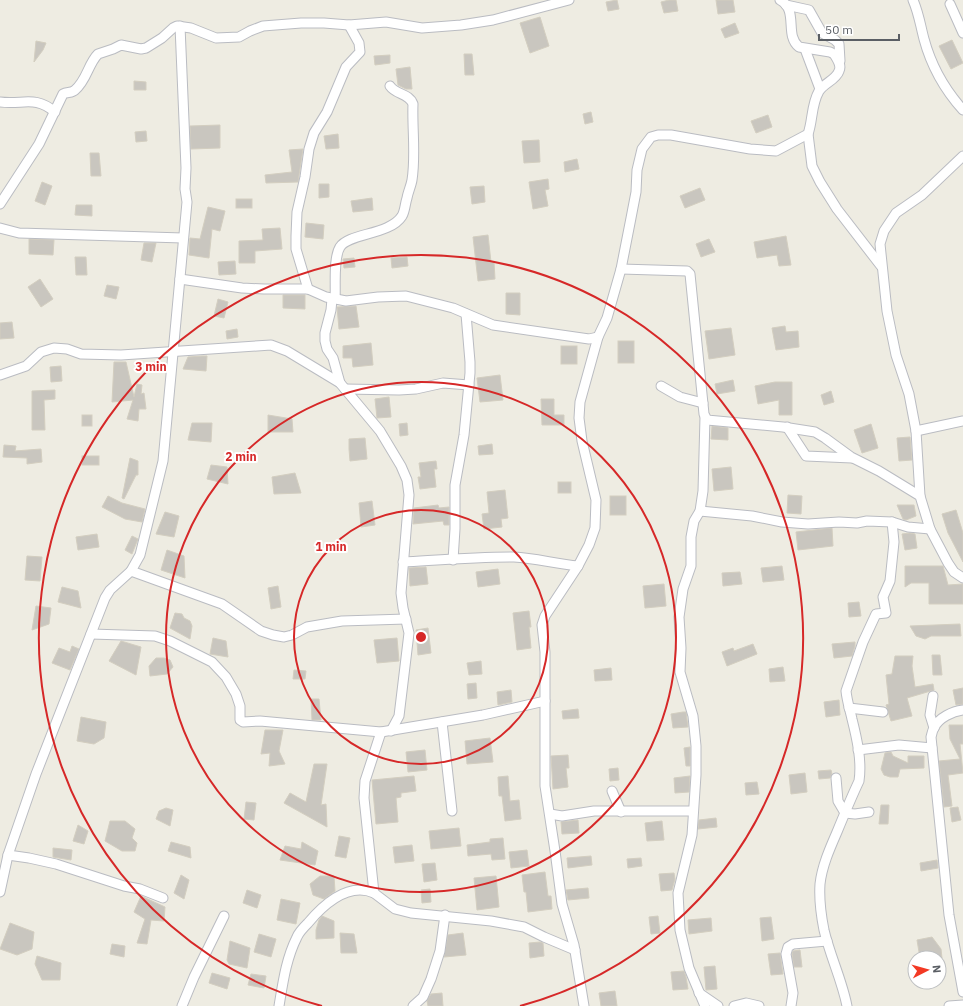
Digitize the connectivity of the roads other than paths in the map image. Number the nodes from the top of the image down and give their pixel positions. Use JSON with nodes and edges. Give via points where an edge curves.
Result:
{"nodes":[{"id":1,"x":569,"y":0,"type":"edge"},
{"id":2,"x":913,"y":0,"type":"edge"},
{"id":3,"x":783,"y":2,"type":"edge"},
{"id":4,"x":950,"y":4,"type":"dead end"},
{"id":5,"x":349,"y":25,"type":"junction"},
{"id":6,"x":180,"y":26,"type":"junction"},
{"id":7,"x":963,"y":33,"type":"edge"},
{"id":8,"x":805,"y":48,"type":"junction"},
{"id":9,"x":840,"y":66,"type":"junction"},
{"id":10,"x":390,"y":86,"type":"dead end"},
{"id":11,"x":820,"y":89,"type":"junction"},
{"id":12,"x":0,"y":102,"type":"edge"},
{"id":13,"x":963,"y":110,"type":"edge"},
{"id":14,"x":55,"y":112,"type":"junction"},
{"id":15,"x":808,"y":134,"type":"junction"},
{"id":16,"x":963,"y":156,"type":"edge"},
{"id":17,"x":0,"y":204,"type":"edge"},
{"id":18,"x":0,"y":228,"type":"edge"},
{"id":19,"x":183,"y":238,"type":"junction"},
{"id":20,"x":882,"y":267,"type":"junction"},
{"id":21,"x":620,"y":269,"type":"junction"},
{"id":22,"x":180,"y":279,"type":"junction"},
{"id":23,"x":308,"y":288,"type":"junction"},
{"id":24,"x":333,"y":299,"type":"junction"},
{"id":25,"x":466,"y":314,"type":"junction"},
{"id":26,"x":598,"y":338,"type":"junction"},
{"id":27,"x":173,"y":350,"type":"junction"},
{"id":28,"x":0,"y":375,"type":"edge"},
{"id":29,"x":469,"y":384,"type":"junction"},
{"id":30,"x":343,"y":386,"type":"junction"},
{"id":31,"x":661,"y":386,"type":"dead end"},
{"id":32,"x":703,"y":403,"type":"junction"},
{"id":33,"x":705,"y":417,"type":"junction"},
{"id":34,"x":963,"y":421,"type":"edge"},
{"id":35,"x":787,"y":427,"type":"junction"},
{"id":36,"x":916,"y":431,"type":"junction"},
{"id":37,"x":854,"y":458,"type":"junction"},
{"id":38,"x":920,"y":496,"type":"junction"},
{"id":39,"x":700,"y":511,"type":"junction"},
{"id":40,"x":892,"y":522,"type":"junction"},
{"id":41,"x":930,"y":529,"type":"junction"},
{"id":42,"x":453,"y":560,"type":"junction"},
{"id":43,"x":403,"y":562,"type":"junction"},
{"id":44,"x":578,"y":566,"type":"junction"},
{"id":45,"x":132,"y":571,"type":"junction"},
{"id":46,"x":963,"y":578,"type":"edge"},
{"id":47,"x":406,"y":619,"type":"junction"},
{"id":48,"x":91,"y":634,"type":"junction"},
{"id":49,"x":933,"y":696,"type":"dead end"},
{"id":50,"x":545,"y":701,"type":"junction"},
{"id":51,"x":849,"y":708,"type":"junction"},
{"id":52,"x":963,"y":710,"type":"edge"},
{"id":53,"x":883,"y":712,"type":"dead end"},
{"id":54,"x":442,"y":722,"type":"junction"},
{"id":55,"x":934,"y":728,"type":"junction"},
{"id":56,"x":386,"y":732,"type":"junction"},
{"id":57,"x":932,"y":748,"type":"junction"},
{"id":58,"x":858,"y":750,"type":"junction"},
{"id":59,"x":836,"y":778,"type":"dead end"},
{"id":60,"x":612,"y":791,"type":"dead end"},
{"id":61,"x":452,"y":811,"type":"dead end"},
{"id":62,"x":693,"y":811,"type":"junction"},
{"id":63,"x":621,"y":812,"type":"junction"},
{"id":64,"x":868,"y":812,"type":"dead end"},
{"id":65,"x":845,"y":813,"type":"junction"},
{"id":66,"x":550,"y":814,"type":"junction"},
{"id":67,"x":8,"y":855,"type":"junction"},
{"id":68,"x":0,"y":892,"type":"edge"},
{"id":69,"x":374,"y":893,"type":"junction"},
{"id":70,"x":163,"y":898,"type":"dead end"},
{"id":71,"x":445,"y":915,"type":"junction"},
{"id":72,"x":224,"y":916,"type":"dead end"},
{"id":73,"x":827,"y":941,"type":"junction"},
{"id":74,"x":575,"y":950,"type":"junction"},
{"id":75,"x":963,"y":992,"type":"edge"},
{"id":76,"x":699,"y":993,"type":"junction"},
{"id":77,"x":963,"y":1005,"type":"edge"},
{"id":78,"x":182,"y":1006,"type":"edge"},
{"id":79,"x":279,"y":1006,"type":"edge"},
{"id":80,"x":413,"y":1006,"type":"edge"},
{"id":81,"x":584,"y":1006,"type":"edge"},
{"id":82,"x":705,"y":1006,"type":"edge"},
{"id":83,"x":718,"y":1006,"type":"edge"},
{"id":84,"x":734,"y":1006,"type":"edge"},
{"id":85,"x":759,"y":1006,"type":"edge"},
{"id":86,"x":791,"y":1006,"type":"edge"},
{"id":87,"x":847,"y":1006,"type":"edge"},
{"id":88,"x":949,"y":1006,"type":"edge"}],
"edges":[{"from":1,"to":5,"type":"street","via":[[493,20],[461,25],[422,28],[386,22]]},
{"from":2,"to":13,"type":"street","via":[[924,40],[940,79]]},
{"from":3,"to":8,"type":"street","via":[[790,13],[792,34],[796,44]]},
{"from":3,"to":9,"type":"street","via":[[809,10],[822,33],[836,40],[839,44]]},
{"from":4,"to":7,"type":"street"},
{"from":5,"to":6,"type":"street","via":[[275,25],[255,29],[239,37],[216,38]]},
{"from":5,"to":23,"type":"street","via":[[359,43],[360,52],[346,67],[328,112],[314,133],[297,212],[296,249]]},
{"from":6,"to":14,"type":"street","via":[[174,26],[162,38],[146,48],[121,44],[98,54],[84,80],[74,91],[63,94]]},
{"from":6,"to":19,"type":"street","via":[[187,202]]},
{"from":8,"to":9,"type":"street","via":[[834,54]]},
{"from":8,"to":11,"type":"street"},
{"from":9,"to":11,"type":"street","via":[[836,76]]},
{"from":10,"to":24,"type":"street","via":[[398,93],[408,96],[413,104],[412,182],[402,215],[396,222],[380,231],[345,242],[340,247]]},
{"from":11,"to":15,"type":"street","via":[[812,110]]},
{"from":12,"to":14,"type":"street","via":[[43,103]]},
{"from":14,"to":17,"type":"street","via":[[39,144]]},
{"from":15,"to":20,"type":"street","via":[[812,166],[820,182],[837,209]]},
{"from":15,"to":21,"type":"street","via":[[776,151],[672,135],[651,137],[642,149]]},
{"from":16,"to":20,"type":"street","via":[[922,195],[896,213],[888,223],[880,244]]},
{"from":18,"to":19,"type":"street","via":[[33,234]]},
{"from":19,"to":22,"type":"street"},
{"from":20,"to":36,"type":"street","via":[[896,355],[909,394]]},
{"from":21,"to":26,"type":"street","via":[[607,318]]},
{"from":21,"to":32,"type":"street","via":[[687,271],[690,274]]},
{"from":22,"to":23,"type":"street","via":[[242,288]]},
{"from":22,"to":27,"type":"street"},
{"from":23,"to":24,"type":"street"},
{"from":24,"to":25,"type":"street","via":[[346,301],[406,296],[453,308]]},
{"from":24,"to":30,"type":"street","via":[[325,341]]},
{"from":25,"to":26,"type":"street","via":[[493,325],[589,339]]},
{"from":25,"to":29,"type":"street"},
{"from":26,"to":44,"type":"street","via":[[580,402],[579,418],[596,500],[595,528]]},
{"from":27,"to":28,"type":"street","via":[[97,355],[50,348],[41,352],[26,366]]},
{"from":27,"to":30,"type":"street","via":[[271,345],[287,350]]},
{"from":27,"to":45,"type":"street","via":[[163,461],[140,555]]},
{"from":29,"to":30,"type":"street","via":[[443,384],[399,390]]},
{"from":29,"to":42,"type":"street","via":[[464,435],[455,485]]},
{"from":30,"to":43,"type":"street","via":[[380,431],[407,480],[409,494]]},
{"from":31,"to":32,"type":"street","via":[[680,397]]},
{"from":32,"to":33,"type":"street"},
{"from":33,"to":35,"type":"street","via":[[709,420]]},
{"from":33,"to":39,"type":"street"},
{"from":34,"to":36,"type":"street"},
{"from":35,"to":37,"type":"street","via":[[814,432]]},
{"from":35,"to":37,"type":"street","via":[[806,456]]},
{"from":36,"to":38,"type":"street"},
{"from":37,"to":38,"type":"street","via":[[880,470]]},
{"from":38,"to":41,"type":"street"},
{"from":39,"to":40,"type":"street","via":[[808,524]]},
{"from":39,"to":62,"type":"street","via":[[694,521],[691,566],[683,589],[679,617],[680,672],[693,716],[696,746]]},
{"from":40,"to":41,"type":"street","via":[[908,527]]},
{"from":40,"to":51,"type":"street","via":[[894,542],[890,580],[883,597],[886,613],[876,614],[863,642],[847,688]]},
{"from":41,"to":46,"type":"street","via":[[949,565]]},
{"from":42,"to":43,"type":"street"},
{"from":42,"to":44,"type":"street","via":[[538,559]]},
{"from":43,"to":47,"type":"street","via":[[401,593]]},
{"from":44,"to":50,"type":"street","via":[[543,620]]},
{"from":45,"to":47,"type":"street","via":[[222,604],[261,630],[284,637],[307,627],[342,621]]},
{"from":45,"to":48,"type":"street","via":[[110,590]]},
{"from":47,"to":56,"type":"street","via":[[409,632],[399,716]]},
{"from":48,"to":56,"type":"street","via":[[154,636],[212,662],[226,677],[236,694],[240,706],[240,720],[243,722],[260,721]]},
{"from":48,"to":67,"type":"street","via":[[36,774]]},
{"from":49,"to":55,"type":"street","via":[[930,715]]},
{"from":50,"to":54,"type":"street"},
{"from":50,"to":66,"type":"street","via":[[545,786]]},
{"from":51,"to":53,"type":"street"},
{"from":51,"to":58,"type":"street"},
{"from":52,"to":55,"type":"street","via":[[950,713]]},
{"from":54,"to":56,"type":"street"},
{"from":54,"to":61,"type":"street"},
{"from":55,"to":57,"type":"street","via":[[931,737]]},
{"from":56,"to":69,"type":"street","via":[[365,782],[364,798]]},
{"from":57,"to":58,"type":"street","via":[[899,745]]},
{"from":57,"to":75,"type":"street","via":[[949,915]]},
{"from":58,"to":65,"type":"street","via":[[859,781]]},
{"from":59,"to":65,"type":"street","via":[[838,801]]},
{"from":60,"to":63,"type":"street"},
{"from":62,"to":63,"type":"street"},
{"from":62,"to":76,"type":"street","via":[[692,835],[678,893],[680,930],[689,968]]},
{"from":63,"to":66,"type":"street","via":[[594,811],[562,816]]},
{"from":64,"to":65,"type":"street"},
{"from":65,"to":73,"type":"street","via":[[822,870],[820,884]]},
{"from":66,"to":74,"type":"street","via":[[562,904]]},
{"from":67,"to":68,"type":"street"},
{"from":67,"to":70,"type":"street","via":[[56,864]]},
{"from":69,"to":71,"type":"street","via":[[395,909],[411,913]]},
{"from":69,"to":79,"type":"street","via":[[367,890],[349,891],[317,912],[298,935],[291,950]]},
{"from":71,"to":74,"type":"street","via":[[524,927]]},
{"from":71,"to":80,"type":"street","via":[[440,951],[431,979],[423,997]]},
{"from":72,"to":78,"type":"street"},
{"from":73,"to":86,"type":"street","via":[[793,944],[788,948],[786,954],[793,993]]},
{"from":73,"to":87,"type":"street"},
{"from":74,"to":81,"type":"street"},
{"from":76,"to":82,"type":"street"},
{"from":76,"to":83,"type":"street"},
{"from":77,"to":88,"type":"street"},
{"from":84,"to":85,"type":"street","via":[[746,1003]]}]}
